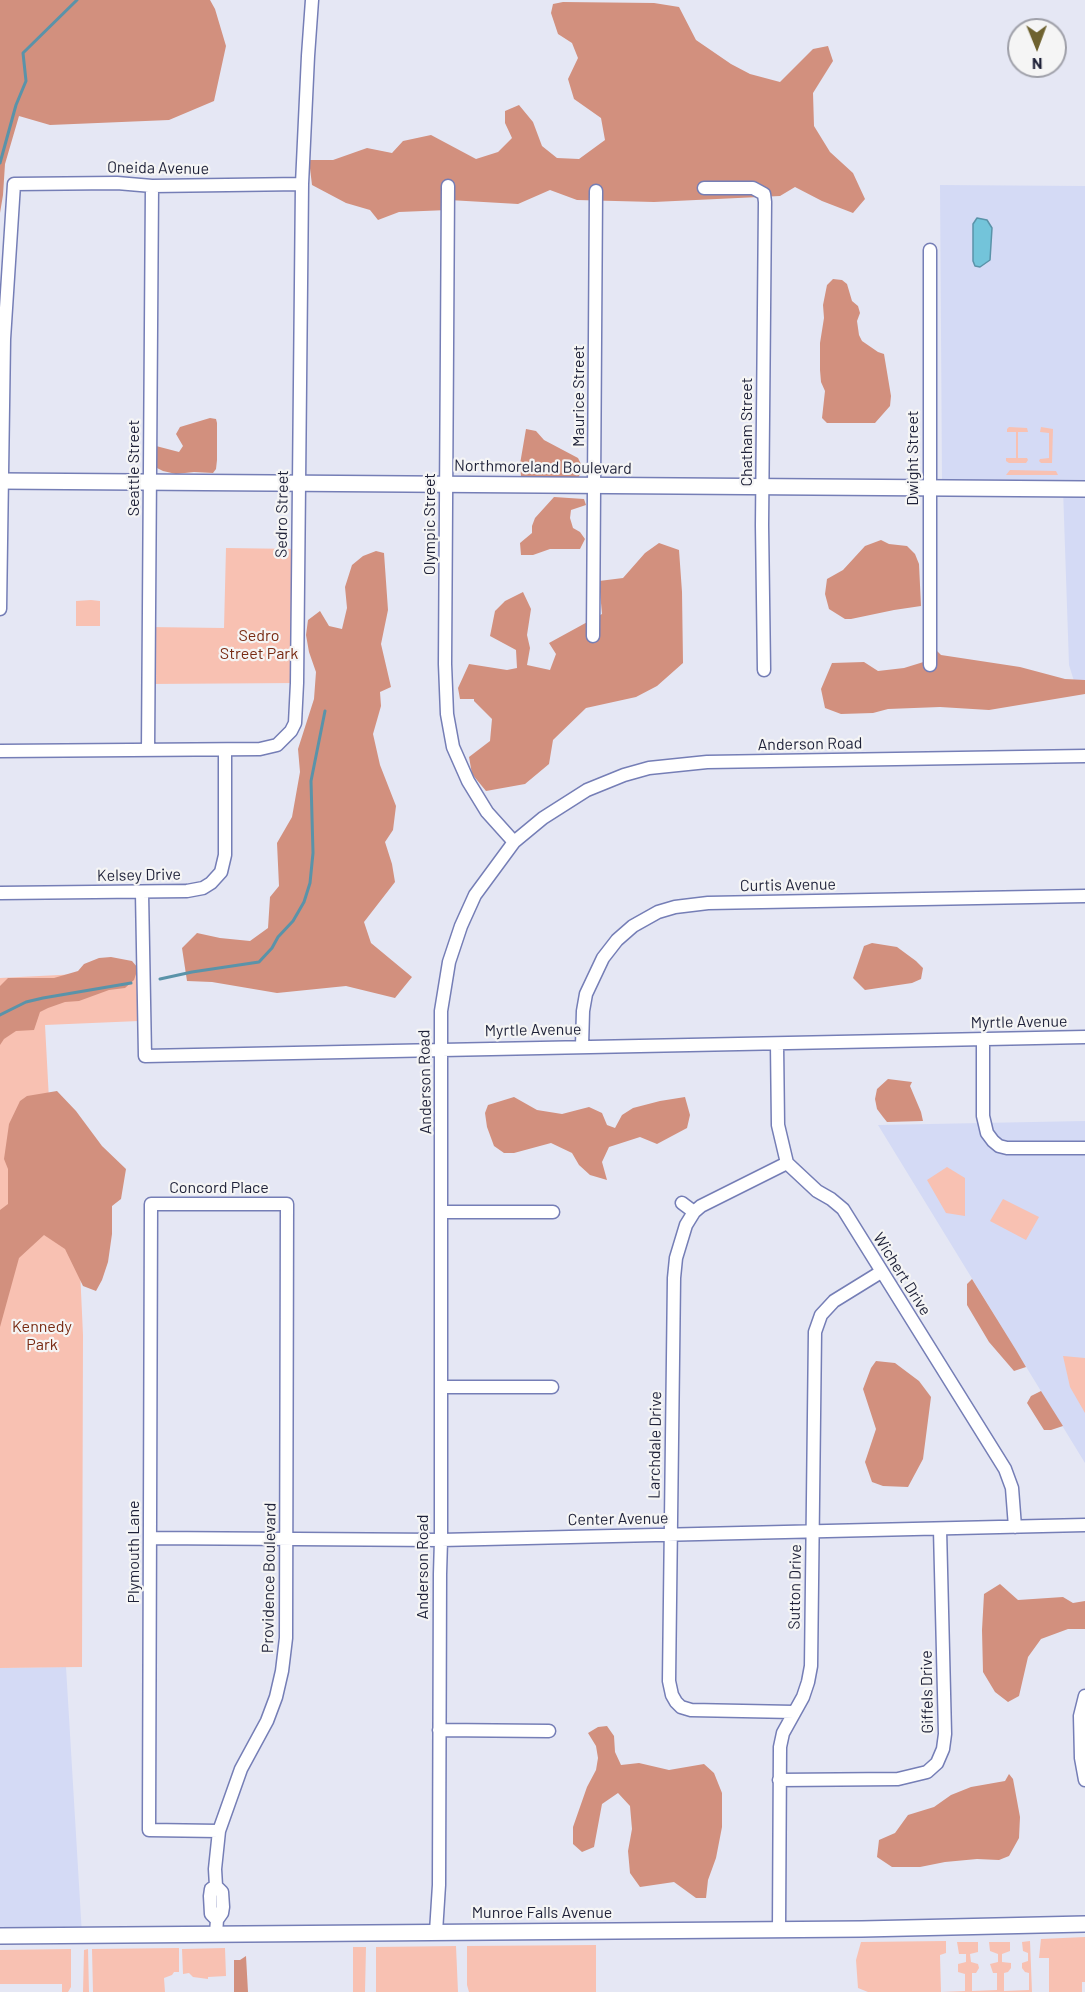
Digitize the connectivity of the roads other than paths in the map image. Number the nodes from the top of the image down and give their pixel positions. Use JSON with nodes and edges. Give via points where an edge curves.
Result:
{"nodes":[{"id":1,"x":312,"y":0,"type":"edge"},
{"id":2,"x":302,"y":184,"type":"junction"},
{"id":3,"x":152,"y":186,"type":"junction"},
{"id":4,"x":448,"y":186,"type":"dead end"},
{"id":5,"x":704,"y":188,"type":"dead end"},
{"id":6,"x":596,"y":191,"type":"dead end"},
{"id":7,"x":930,"y":250,"type":"dead end"},
{"id":8,"x":1,"y":481,"type":"edge"},
{"id":9,"x":150,"y":482,"type":"junction"},
{"id":10,"x":299,"y":483,"type":"junction"},
{"id":11,"x":447,"y":484,"type":"junction"},
{"id":12,"x":595,"y":485,"type":"junction"},
{"id":13,"x":763,"y":487,"type":"junction"},
{"id":14,"x":930,"y":488,"type":"junction"},
{"id":15,"x":1085,"y":489,"type":"edge"},
{"id":16,"x":0,"y":609,"type":"edge"},
{"id":17,"x":593,"y":636,"type":"dead end"},
{"id":18,"x":930,"y":665,"type":"dead end"},
{"id":19,"x":764,"y":670,"type":"dead end"},
{"id":20,"x":0,"y":740,"type":"edge"},
{"id":21,"x":148,"y":750,"type":"junction"},
{"id":22,"x":225,"y":750,"type":"junction"},
{"id":23,"x":0,"y":751,"type":"edge"},
{"id":24,"x":1085,"y":756,"type":"edge"},
{"id":25,"x":514,"y":842,"type":"junction"},
{"id":26,"x":0,"y":893,"type":"edge"},
{"id":27,"x":142,"y":893,"type":"junction"},
{"id":28,"x":1085,"y":896,"type":"edge"},
{"id":29,"x":1085,"y":1037,"type":"edge"},
{"id":30,"x":983,"y":1039,"type":"junction"},
{"id":31,"x":777,"y":1044,"type":"junction"},
{"id":32,"x":582,"y":1046,"type":"junction"},
{"id":33,"x":441,"y":1049,"type":"junction"},
{"id":34,"x":1085,"y":1148,"type":"edge"},
{"id":35,"x":787,"y":1163,"type":"junction"},
{"id":36,"x":682,"y":1203,"type":"dead end"},
{"id":37,"x":151,"y":1204,"type":"joint"},
{"id":38,"x":287,"y":1204,"type":"joint"},
{"id":39,"x":442,"y":1212,"type":"junction"},
{"id":40,"x":553,"y":1212,"type":"dead end"},
{"id":41,"x":694,"y":1212,"type":"junction"},
{"id":42,"x":881,"y":1272,"type":"junction"},
{"id":43,"x":441,"y":1387,"type":"junction"},
{"id":44,"x":552,"y":1387,"type":"dead end"},
{"id":45,"x":1085,"y":1525,"type":"edge"},
{"id":46,"x":1015,"y":1527,"type":"junction"},
{"id":47,"x":940,"y":1529,"type":"junction"},
{"id":48,"x":812,"y":1531,"type":"junction"},
{"id":49,"x":671,"y":1535,"type":"junction"},
{"id":50,"x":151,"y":1538,"type":"junction"},
{"id":51,"x":286,"y":1539,"type":"junction"},
{"id":52,"x":441,"y":1540,"type":"junction"},
{"id":53,"x":1085,"y":1696,"type":"edge"},
{"id":54,"x":794,"y":1712,"type":"junction"},
{"id":55,"x":440,"y":1731,"type":"junction"},
{"id":56,"x":549,"y":1731,"type":"dead end"},
{"id":57,"x":779,"y":1779,"type":"junction"},
{"id":58,"x":1085,"y":1780,"type":"edge"},
{"id":59,"x":219,"y":1831,"type":"junction"},
{"id":60,"x":1085,"y":1924,"type":"edge"},
{"id":61,"x":217,"y":1927,"type":"junction"},
{"id":62,"x":779,"y":1929,"type":"junction"},
{"id":63,"x":436,"y":1932,"type":"junction"},
{"id":64,"x":0,"y":1936,"type":"edge"}],
"edges":[{"from":1,"to":2,"type":"street","name":"Sedro Street"},
{"from":2,"to":3,"type":"street","name":"Oneida Avenue"},
{"from":2,"to":10,"type":"street","name":"Sedro Street"},
{"from":3,"to":8,"type":"street","name":"Oneida Avenue","via":[[14,184],[4,339]]},
{"from":3,"to":9,"type":"street","name":"Seattle Street"},
{"from":4,"to":11,"type":"street","name":"Olympic Street"},
{"from":5,"to":13,"type":"street","name":"Chatham Street","via":[[753,188],[764,194]]},
{"from":6,"to":12,"type":"street","name":"Maurice Street"},
{"from":7,"to":14,"type":"street","name":"Dwight Street"},
{"from":8,"to":9,"type":"street","name":"Northmoreland Boulevard"},
{"from":8,"to":16,"type":"street"},
{"from":9,"to":10,"type":"street","name":"Northmoreland Boulevard"},
{"from":9,"to":21,"type":"street","name":"Seattle Street"},
{"from":10,"to":11,"type":"street","name":"Northmoreland Boulevard"},
{"from":10,"to":22,"type":"street","name":"Sedro Street","via":[[295,723],[277,745]]},
{"from":11,"to":12,"type":"street","name":"Northmoreland Boulevard"},
{"from":11,"to":25,"type":"street","name":"Olympic Street","via":[[445,689],[449,730],[476,796]]},
{"from":12,"to":13,"type":"street","name":"Northmoreland Boulevard"},
{"from":12,"to":17,"type":"street","name":"Maurice Street"},
{"from":13,"to":14,"type":"street","name":"Northmoreland Boulevard"},
{"from":13,"to":19,"type":"street","name":"Chatham Street"},
{"from":14,"to":15,"type":"street","name":"Northmoreland Boulevard"},
{"from":14,"to":18,"type":"street","name":"Dwight Street"},
{"from":20,"to":23,"type":"street"},
{"from":21,"to":22,"type":"street","name":"Sedro Street"},
{"from":21,"to":23,"type":"street","name":"Sedro Street"},
{"from":22,"to":27,"type":"street","name":"Kelsey Drive","via":[[225,855],[221,872],[212,883],[195,890]]},
{"from":24,"to":25,"type":"street","name":"Anderson Road","via":[[666,765],[624,775],[583,792]]},
{"from":25,"to":33,"type":"street","name":"Anderson Road","via":[[475,895],[458,933],[444,987]]},
{"from":26,"to":27,"type":"street","name":"Kelsey Drive"},
{"from":27,"to":33,"type":"street","name":"Myrtle Avenue","via":[[145,1056]]},
{"from":28,"to":32,"type":"street","name":"Curtis Avenue","via":[[709,903],[658,912],[633,926],[603,958],[586,994]]},
{"from":29,"to":30,"type":"street","name":"Myrtle Avenue"},
{"from":30,"to":31,"type":"street","name":"Myrtle Avenue"},
{"from":30,"to":34,"type":"street","via":[[983,1116],[993,1141],[1007,1148]]},
{"from":31,"to":32,"type":"street","name":"Myrtle Avenue"},
{"from":31,"to":35,"type":"street","via":[[778,1125]]},
{"from":32,"to":33,"type":"street","name":"Myrtle Avenue"},
{"from":33,"to":39,"type":"street","name":"Anderson Road"},
{"from":35,"to":41,"type":"street"},
{"from":35,"to":42,"type":"street","name":"Wichert Drive","via":[[843,1209]]},
{"from":36,"to":41,"type":"street"},
{"from":37,"to":38,"type":"street","name":"Concord Place"},
{"from":37,"to":50,"type":"street","name":"Plymouth Lane"},
{"from":38,"to":51,"type":"street","name":"Providence Boulevard"},
{"from":39,"to":40,"type":"street"},
{"from":39,"to":43,"type":"street","name":"Anderson Road"},
{"from":41,"to":49,"type":"street","name":"Larchdale Drive","via":[[685,1227],[674,1275]]},
{"from":42,"to":46,"type":"street","name":"Wichert Drive","via":[[1005,1469],[1012,1488]]},
{"from":42,"to":48,"type":"street","name":"Sutton Drive","via":[[833,1302],[821,1315],[815,1332]]},
{"from":43,"to":44,"type":"street"},
{"from":43,"to":52,"type":"street","name":"Anderson Road"},
{"from":45,"to":46,"type":"street","name":"Center Avenue"},
{"from":46,"to":47,"type":"street","name":"Center Avenue"},
{"from":47,"to":48,"type":"street","name":"Center Avenue"},
{"from":47,"to":57,"type":"street","name":"Giffels Drive","via":[[945,1734],[937,1762],[927,1772],[898,1779]]},
{"from":48,"to":49,"type":"street","name":"Center Avenue"},
{"from":48,"to":54,"type":"street","name":"Sutton Drive","via":[[811,1666]]},
{"from":49,"to":52,"type":"street","name":"Center Avenue"},
{"from":49,"to":54,"type":"street","name":"Larchdale Drive","via":[[669,1681],[680,1709]]},
{"from":50,"to":51,"type":"street","name":"Center Avenue"},
{"from":50,"to":59,"type":"street","name":"Plymouth Lane","via":[[149,1830]]},
{"from":51,"to":52,"type":"street","name":"Center Avenue"},
{"from":51,"to":59,"type":"street","name":"Providence Boulevard","via":[[282,1671],[267,1720],[241,1769]]},
{"from":52,"to":55,"type":"street","name":"Anderson Road"},
{"from":53,"to":58,"type":"street","via":[[1080,1716]]},
{"from":54,"to":57,"type":"street","name":"Sutton Drive","via":[[783,1733]]},
{"from":55,"to":56,"type":"street"},
{"from":55,"to":63,"type":"street","name":"Anderson Road"},
{"from":57,"to":62,"type":"street","name":"Sutton Drive"},
{"from":59,"to":61,"type":"street","name":"Providence Boulevard","via":[[215,1869],[216,1886],[222,1892],[222,1913]]},
{"from":60,"to":62,"type":"street","name":"Munroe Falls Avenue"},
{"from":61,"to":63,"type":"street","name":"Munroe Falls Avenue"},
{"from":61,"to":64,"type":"street","name":"Munroe Falls Avenue"},
{"from":62,"to":63,"type":"street","name":"Munroe Falls Avenue"}]}
